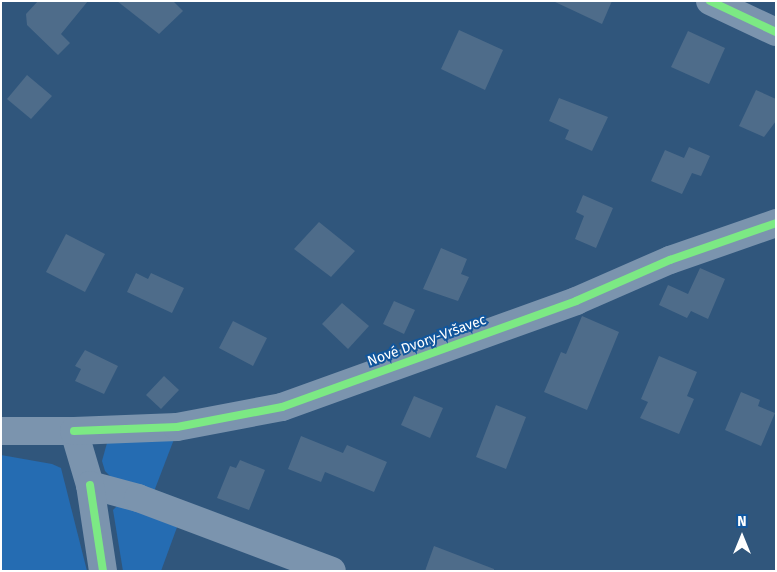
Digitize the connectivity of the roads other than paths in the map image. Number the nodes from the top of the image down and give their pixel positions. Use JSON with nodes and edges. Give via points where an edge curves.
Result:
{"nodes":[{"id":1,"x":710,"y":1,"type":"edge"},
{"id":2,"x":776,"y":32,"type":"edge"},
{"id":3,"x":776,"y":223,"type":"edge"},
{"id":4,"x":1,"y":431,"type":"edge"},
{"id":5,"x":74,"y":431,"type":"junction"},
{"id":6,"x":90,"y":484,"type":"junction"},
{"id":7,"x":103,"y":571,"type":"edge"},
{"id":8,"x":332,"y":571,"type":"edge"}],
"edges":[{"from":1,"to":2,"type":"street"},
{"from":3,"to":5,"type":"street","name":"Nové Dvory-Vršavec","via":[[670,260],[576,301],[282,407],[177,427]]},
{"from":4,"to":5,"type":"street","name":"Nové Dvory-Vršavec"},
{"from":5,"to":6,"type":"street"},
{"from":6,"to":7,"type":"street"},
{"from":6,"to":8,"type":"street","via":[[138,498]]}]}
